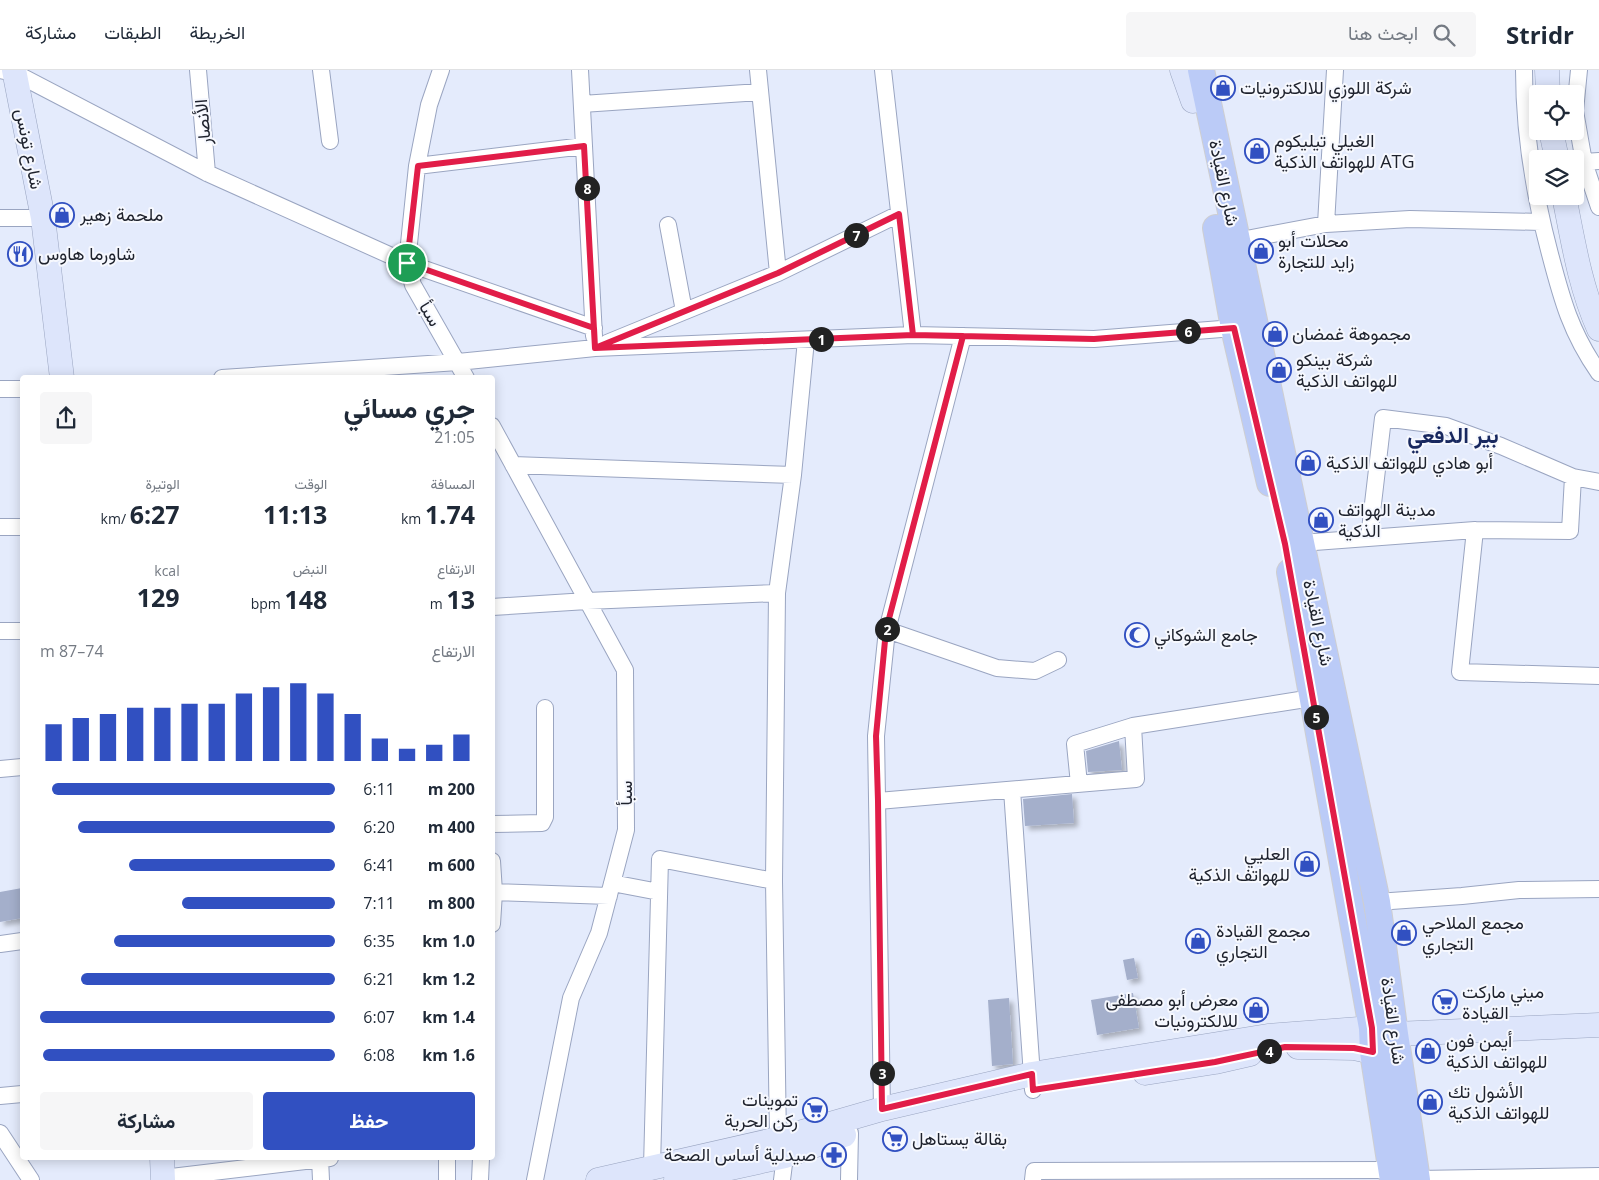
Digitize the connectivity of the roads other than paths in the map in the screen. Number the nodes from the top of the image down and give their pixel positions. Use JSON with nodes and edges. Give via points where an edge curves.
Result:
{"nodes":[{"id":1,"x":198,"y":70,"type":"edge"},
{"id":2,"x":321,"y":70,"type":"edge"},
{"id":3,"x":441,"y":70,"type":"edge"},
{"id":4,"x":580,"y":70,"type":"edge"},
{"id":5,"x":758,"y":70,"type":"edge"},
{"id":6,"x":883,"y":70,"type":"edge"},
{"id":7,"x":1182,"y":70,"type":"edge"},
{"id":8,"x":1188,"y":70,"type":"edge"},
{"id":9,"x":1201,"y":70,"type":"edge"},
{"id":10,"x":1208,"y":70,"type":"edge"},
{"id":11,"x":1335,"y":70,"type":"edge"},
{"id":12,"x":1524,"y":70,"type":"edge"},
{"id":13,"x":1547,"y":70,"type":"edge"},
{"id":14,"x":1579,"y":70,"type":"edge"},
{"id":15,"x":10,"y":71,"type":"edge"},
{"id":16,"x":1548,"y":85,"type":"edge"},
{"id":17,"x":760,"y":92,"type":"junction"},
{"id":18,"x":1200,"y":101,"type":"junction"},
{"id":19,"x":582,"y":104,"type":"junction"},
{"id":20,"x":330,"y":141,"type":"dead end"},
{"id":21,"x":584,"y":146,"type":"junction"},
{"id":22,"x":1592,"y":162,"type":"edge"},
{"id":23,"x":418,"y":166,"type":"junction"},
{"id":24,"x":207,"y":174,"type":"junction"},
{"id":25,"x":1566,"y":205,"type":"edge"},
{"id":26,"x":1599,"y":207,"type":"edge"},
{"id":27,"x":899,"y":214,"type":"junction"},
{"id":28,"x":0,"y":218,"type":"edge"},
{"id":29,"x":43,"y":218,"type":"junction"},
{"id":30,"x":1541,"y":222,"type":"junction"},
{"id":31,"x":1326,"y":224,"type":"junction"},
{"id":32,"x":668,"y":225,"type":"dead end"},
{"id":33,"x":1236,"y":241,"type":"junction"},
{"id":34,"x":407,"y":263,"type":"junction"},
{"id":35,"x":778,"y":273,"type":"junction"},
{"id":36,"x":684,"y":311,"type":"junction"},
{"id":37,"x":594,"y":328,"type":"junction"},
{"id":38,"x":1234,"y":328,"type":"junction"},
{"id":39,"x":1599,"y":329,"type":"edge"},
{"id":40,"x":913,"y":335,"type":"junction"},
{"id":41,"x":963,"y":336,"type":"junction"},
{"id":42,"x":806,"y":340,"type":"junction"},
{"id":43,"x":595,"y":348,"type":"junction"},
{"id":44,"x":458,"y":362,"type":"junction"},
{"id":45,"x":1599,"y":373,"type":"edge"},
{"id":46,"x":62,"y":375,"type":"edge"},
{"id":47,"x":266,"y":375,"type":"edge"},
{"id":48,"x":464,"y":375,"type":"edge"},
{"id":49,"x":0,"y":389,"type":"edge"},
{"id":50,"x":20,"y":389,"type":"edge"},
{"id":51,"x":495,"y":431,"type":"edge"},
{"id":52,"x":514,"y":465,"type":"junction"},
{"id":53,"x":793,"y":476,"type":"junction"},
{"id":54,"x":1573,"y":478,"type":"junction"},
{"id":55,"x":1599,"y":482,"type":"edge"},
{"id":56,"x":0,"y":527,"type":"edge"},
{"id":57,"x":20,"y":527,"type":"edge"},
{"id":58,"x":1475,"y":530,"type":"junction"},
{"id":59,"x":1368,"y":538,"type":"junction"},
{"id":60,"x":1301,"y":543,"type":"junction"},
{"id":61,"x":777,"y":593,"type":"junction"},
{"id":62,"x":587,"y":600,"type":"junction"},
{"id":63,"x":495,"y":607,"type":"edge"},
{"id":64,"x":886,"y":630,"type":"junction"},
{"id":65,"x":0,"y":631,"type":"edge"},
{"id":66,"x":20,"y":631,"type":"edge"},
{"id":67,"x":1058,"y":660,"type":"dead end"},
{"id":68,"x":1599,"y":676,"type":"edge"},
{"id":69,"x":1312,"y":698,"type":"junction"},
{"id":70,"x":545,"y":708,"type":"dead end"},
{"id":71,"x":1132,"y":726,"type":"junction"},
{"id":72,"x":20,"y":766,"type":"edge"},
{"id":73,"x":0,"y":769,"type":"edge"},
{"id":74,"x":1079,"y":784,"type":"junction"},
{"id":75,"x":1012,"y":790,"type":"junction"},
{"id":76,"x":878,"y":801,"type":"junction"},
{"id":77,"x":495,"y":824,"type":"edge"},
{"id":78,"x":774,"y":881,"type":"junction"},
{"id":79,"x":1599,"y":889,"type":"edge"},
{"id":80,"x":610,"y":890,"type":"junction"},
{"id":81,"x":495,"y":892,"type":"edge"},
{"id":82,"x":659,"y":892,"type":"junction"},
{"id":83,"x":1377,"y":902,"type":"junction"},
{"id":84,"x":20,"y":942,"type":"edge"},
{"id":85,"x":0,"y":944,"type":"edge"},
{"id":86,"x":1599,"y":1025,"type":"edge"},
{"id":87,"x":1599,"y":1039,"type":"edge"},
{"id":88,"x":1384,"y":1040,"type":"junction"},
{"id":89,"x":1032,"y":1082,"type":"junction"},
{"id":90,"x":20,"y":1094,"type":"edge"},
{"id":91,"x":0,"y":1096,"type":"edge"},
{"id":92,"x":882,"y":1109,"type":"junction"},
{"id":93,"x":0,"y":1133,"type":"edge"},
{"id":94,"x":850,"y":1133,"type":"junction"},
{"id":95,"x":781,"y":1148,"type":"junction"},
{"id":96,"x":301,"y":1160,"type":"edge"},
{"id":97,"x":324,"y":1160,"type":"edge"},
{"id":98,"x":447,"y":1160,"type":"edge"},
{"id":99,"x":481,"y":1160,"type":"edge"},
{"id":100,"x":652,"y":1167,"type":"junction"},
{"id":101,"x":163,"y":1172,"type":"edge"},
{"id":102,"x":1599,"y":1176,"type":"edge"},
{"id":103,"x":1405,"y":1177,"type":"edge"},
{"id":104,"x":31,"y":1180,"type":"edge"},
{"id":105,"x":321,"y":1180,"type":"edge"},
{"id":106,"x":447,"y":1180,"type":"edge"},
{"id":107,"x":480,"y":1180,"type":"edge"},
{"id":108,"x":535,"y":1180,"type":"edge"},
{"id":109,"x":598,"y":1180,"type":"edge"},
{"id":110,"x":676,"y":1180,"type":"edge"},
{"id":111,"x":782,"y":1180,"type":"edge"},
{"id":112,"x":849,"y":1180,"type":"edge"},
{"id":113,"x":1033,"y":1180,"type":"edge"}],
"edges":[{"from":1,"to":24,"type":"street","name":"الأنصار"},
{"from":2,"to":20,"type":"street"},
{"from":3,"to":23,"type":"street","name":"سبأ","via":[[429,104]]},
{"from":4,"to":19,"type":"street"},
{"from":5,"to":17,"type":"street"},
{"from":6,"to":27,"type":"street"},
{"from":7,"to":18,"type":"street"},
{"from":8,"to":18,"type":"main road","name":"شارع القيادة"},
{"from":9,"to":18,"type":"main road","name":"شارع القيادة"},
{"from":10,"to":18,"type":"street"},
{"from":11,"to":31,"type":"street"},
{"from":12,"to":30,"type":"street","via":[[1529,154]]},
{"from":13,"to":16,"type":"street"},
{"from":14,"to":22,"type":"street","via":[[1575,111]]},
{"from":15,"to":24,"type":"street"},
{"from":15,"to":29,"type":"street","name":"شارع تونس"},
{"from":17,"to":19,"type":"street"},
{"from":17,"to":35,"type":"street"},
{"from":18,"to":33,"type":"main road","name":"شارع القيادة"},
{"from":18,"to":38,"type":"main road","name":"شارع القيادة"},
{"from":19,"to":21,"type":"street"},
{"from":21,"to":23,"type":"street"},
{"from":21,"to":37,"type":"street"},
{"from":22,"to":26,"type":"street"},
{"from":23,"to":34,"type":"street","name":"سبأ"},
{"from":24,"to":34,"type":"street"},
{"from":25,"to":39,"type":"street","via":[[1580,276]]},
{"from":27,"to":35,"type":"street"},
{"from":27,"to":40,"type":"street"},
{"from":28,"to":29,"type":"street"},
{"from":29,"to":46,"type":"street","name":"شارع تونس"},
{"from":30,"to":31,"type":"street","via":[[1410,218]]},
{"from":30,"to":45,"type":"street","via":[[1567,314]]},
{"from":31,"to":33,"type":"street"},
{"from":32,"to":36,"type":"street"},
{"from":33,"to":60,"type":"main road","name":"شارع القيادة"},
{"from":34,"to":37,"type":"street"},
{"from":34,"to":44,"type":"street","name":"سبأ","via":[[413,285]]},
{"from":35,"to":36,"type":"street"},
{"from":36,"to":43,"type":"street"},
{"from":37,"to":43,"type":"street"},
{"from":38,"to":41,"type":"street","via":[[1094,339]]},
{"from":38,"to":69,"type":"main road","name":"شارع القيادة","via":[[1285,544]]},
{"from":40,"to":41,"type":"street"},
{"from":40,"to":42,"type":"street"},
{"from":41,"to":64,"type":"street"},
{"from":42,"to":43,"type":"street"},
{"from":42,"to":53,"type":"street"},
{"from":43,"to":44,"type":"street"},
{"from":44,"to":47,"type":"street"},
{"from":44,"to":48,"type":"street","name":"سبأ"},
{"from":49,"to":50,"type":"street"},
{"from":51,"to":52,"type":"street","name":"سبأ"},
{"from":52,"to":53,"type":"street"},
{"from":52,"to":62,"type":"street","name":"سبأ"},
{"from":53,"to":61,"type":"street"},
{"from":54,"to":55,"type":"street"},
{"from":54,"to":58,"type":"street","via":[[1570,531]]},
{"from":54,"to":59,"type":"street","via":[[1446,426],[1383,418]]},
{"from":56,"to":57,"type":"street"},
{"from":58,"to":59,"type":"street"},
{"from":58,"to":68,"type":"street","via":[[1460,672]]},
{"from":59,"to":60,"type":"street"},
{"from":60,"to":83,"type":"main road","name":"شارع القيادة"},
{"from":61,"to":62,"type":"street"},
{"from":61,"to":78,"type":"street"},
{"from":62,"to":63,"type":"street"},
{"from":62,"to":80,"type":"street","name":"سبأ","via":[[625,670],[626,830]]},
{"from":64,"to":67,"type":"street","via":[[997,668],[1035,671]]},
{"from":64,"to":76,"type":"street","via":[[876,736]]},
{"from":65,"to":66,"type":"street"},
{"from":69,"to":71,"type":"street"},
{"from":69,"to":88,"type":"main road","name":"شارع القيادة"},
{"from":70,"to":77,"type":"street","via":[[545,817],[542,823]]},
{"from":71,"to":74,"type":"street","via":[[1076,744]]},
{"from":71,"to":74,"type":"street","via":[[1136,780]]},
{"from":72,"to":73,"type":"street"},
{"from":74,"to":75,"type":"street"},
{"from":75,"to":76,"type":"street"},
{"from":75,"to":89,"type":"street"},
{"from":76,"to":92,"type":"street"},
{"from":78,"to":82,"type":"street","via":[[660,860]]},
{"from":78,"to":95,"type":"street"},
{"from":79,"to":83,"type":"street","via":[[1518,890]]},
{"from":80,"to":81,"type":"street"},
{"from":80,"to":82,"type":"street"},
{"from":80,"to":108,"type":"street","name":"سبأ","via":[[599,933],[571,998]]},
{"from":82,"to":100,"type":"street"},
{"from":83,"to":88,"type":"main road","name":"شارع القيادة"},
{"from":84,"to":85,"type":"street"},
{"from":86,"to":88,"type":"street"},
{"from":87,"to":88,"type":"street"},
{"from":88,"to":89,"type":"street","via":[[1268,1036]]},
{"from":88,"to":103,"type":"main road","name":"شارع القيادة"},
{"from":89,"to":92,"type":"street"},
{"from":89,"to":94,"type":"street"},
{"from":90,"to":91,"type":"street"},
{"from":92,"to":95,"type":"street"},
{"from":93,"to":104,"type":"street"},
{"from":94,"to":95,"type":"street"},
{"from":94,"to":112,"type":"street"},
{"from":95,"to":100,"type":"street"},
{"from":95,"to":110,"type":"street"},
{"from":95,"to":111,"type":"street"},
{"from":96,"to":101,"type":"street"},
{"from":97,"to":105,"type":"street"},
{"from":98,"to":106,"type":"street"},
{"from":99,"to":107,"type":"street"},
{"from":100,"to":109,"type":"street"},
{"from":102,"to":103,"type":"street"},
{"from":103,"to":113,"type":"street","via":[[1034,1171]]}]}
